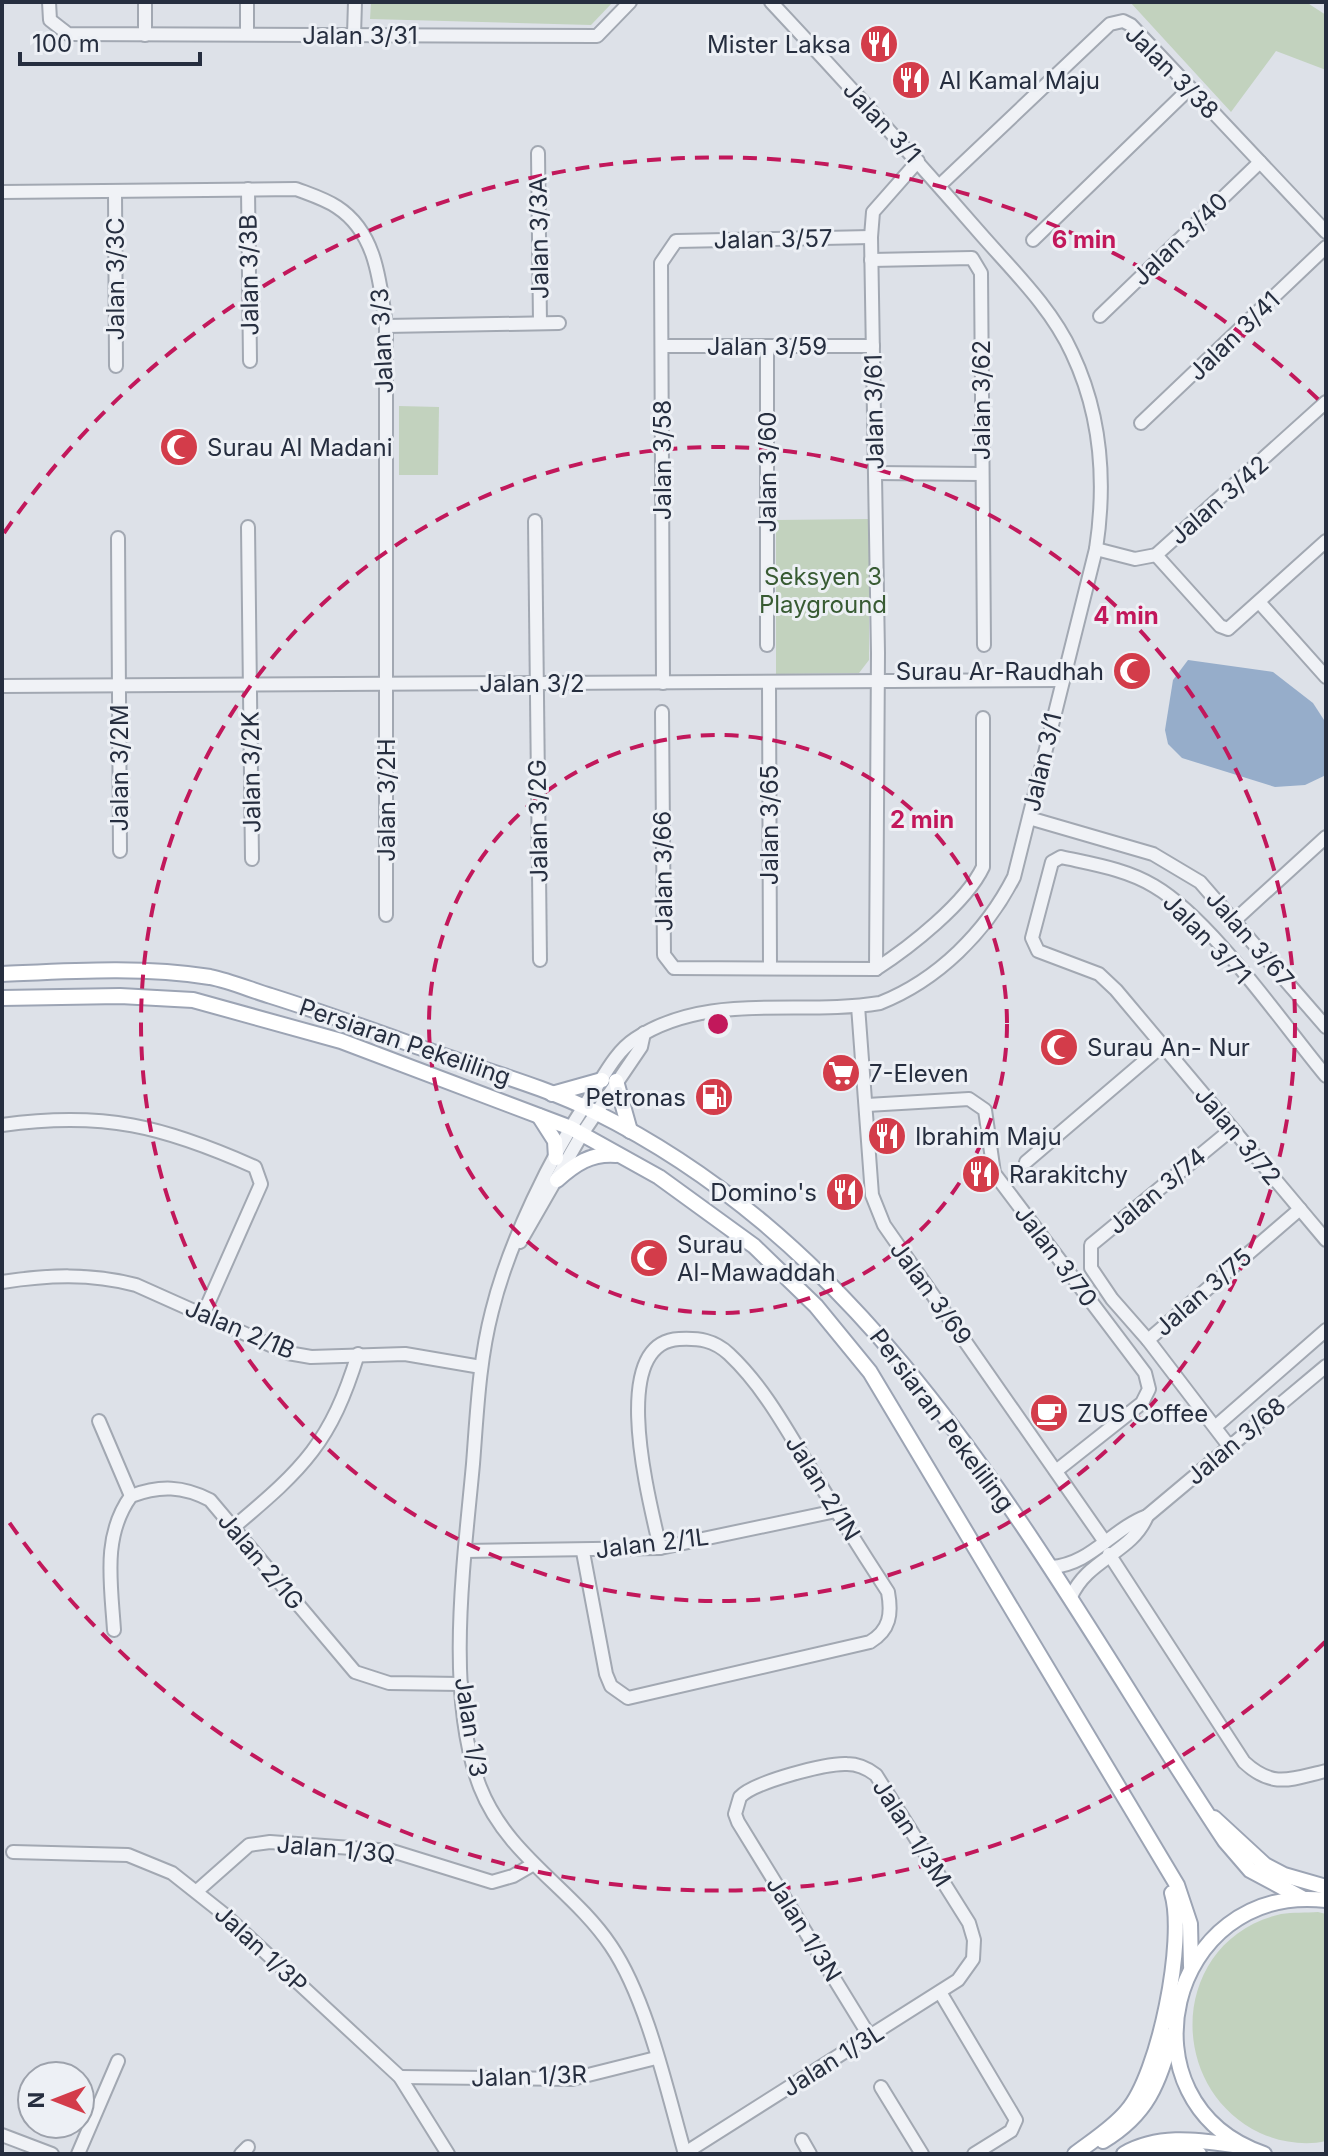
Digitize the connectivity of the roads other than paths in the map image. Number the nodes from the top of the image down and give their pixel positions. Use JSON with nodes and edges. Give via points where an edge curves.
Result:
{"nodes":[{"id":1,"x":49,"y":2,"type":"edge"},
{"id":2,"x":145,"y":2,"type":"edge"},
{"id":3,"x":247,"y":2,"type":"edge"},
{"id":4,"x":355,"y":2,"type":"edge"},
{"id":5,"x":630,"y":2,"type":"edge"},
{"id":6,"x":771,"y":2,"type":"edge"},
{"id":7,"x":247,"y":34,"type":"junction"},
{"id":8,"x":145,"y":35,"type":"junction"},
{"id":9,"x":354,"y":35,"type":"junction"},
{"id":10,"x":1190,"y":88,"type":"junction"},
{"id":11,"x":538,"y":153,"type":"dead end"},
{"id":12,"x":918,"y":161,"type":"junction"},
{"id":13,"x":1260,"y":162,"type":"junction"},
{"id":14,"x":939,"y":186,"type":"junction"},
{"id":15,"x":248,"y":189,"type":"junction"},
{"id":16,"x":115,"y":191,"type":"junction"},
{"id":17,"x":2,"y":192,"type":"edge"},
{"id":18,"x":1326,"y":232,"type":"edge"},
{"id":19,"x":871,"y":237,"type":"junction"},
{"id":20,"x":1033,"y":240,"type":"dead end"},
{"id":21,"x":676,"y":241,"type":"joint"},
{"id":22,"x":1326,"y":247,"type":"edge"},
{"id":23,"x":871,"y":260,"type":"junction"},
{"id":24,"x":1100,"y":316,"type":"dead end"},
{"id":25,"x":540,"y":323,"type":"junction"},
{"id":26,"x":559,"y":323,"type":"dead end"},
{"id":27,"x":386,"y":326,"type":"junction"},
{"id":28,"x":662,"y":346,"type":"junction"},
{"id":29,"x":767,"y":346,"type":"junction"},
{"id":30,"x":873,"y":346,"type":"junction"},
{"id":31,"x":250,"y":361,"type":"dead end"},
{"id":32,"x":116,"y":366,"type":"dead end"},
{"id":33,"x":1326,"y":402,"type":"edge"},
{"id":34,"x":1141,"y":423,"type":"dead end"},
{"id":35,"x":875,"y":473,"type":"junction"},
{"id":36,"x":982,"y":474,"type":"junction"},
{"id":37,"x":535,"y":521,"type":"dead end"},
{"id":38,"x":248,"y":527,"type":"dead end"},
{"id":39,"x":118,"y":538,"type":"dead end"},
{"id":40,"x":1326,"y":541,"type":"edge"},
{"id":41,"x":1096,"y":549,"type":"junction"},
{"id":42,"x":1156,"y":555,"type":"junction"},
{"id":43,"x":1259,"y":602,"type":"junction"},
{"id":44,"x":767,"y":645,"type":"dead end"},
{"id":45,"x":984,"y":645,"type":"dead end"},
{"id":46,"x":1326,"y":677,"type":"edge"},
{"id":47,"x":1062,"y":680,"type":"junction"},
{"id":48,"x":769,"y":682,"type":"junction"},
{"id":49,"x":878,"y":682,"type":"junction"},
{"id":50,"x":536,"y":683,"type":"junction"},
{"id":51,"x":663,"y":683,"type":"junction"},
{"id":52,"x":385,"y":684,"type":"junction"},
{"id":53,"x":119,"y":685,"type":"junction"},
{"id":54,"x":250,"y":685,"type":"junction"},
{"id":55,"x":2,"y":686,"type":"edge"},
{"id":56,"x":662,"y":712,"type":"dead end"},
{"id":57,"x":983,"y":718,"type":"dead end"},
{"id":58,"x":1029,"y":818,"type":"junction"},
{"id":59,"x":1326,"y":837,"type":"edge"},
{"id":60,"x":120,"y":851,"type":"dead end"},
{"id":61,"x":252,"y":859,"type":"dead end"},
{"id":62,"x":386,"y":915,"type":"dead end"},
{"id":63,"x":1235,"y":920,"type":"junction"},
{"id":64,"x":1038,"y":951,"type":"joint"},
{"id":65,"x":540,"y":960,"type":"dead end"},
{"id":66,"x":770,"y":968,"type":"junction"},
{"id":67,"x":876,"y":969,"type":"junction"},
{"id":68,"x":2,"y":974,"type":"edge"},
{"id":69,"x":2,"y":998,"type":"edge"},
{"id":70,"x":858,"y":1006,"type":"junction"},
{"id":71,"x":1326,"y":1027,"type":"edge"},
{"id":72,"x":1162,"y":1046,"type":"junction"},
{"id":73,"x":1326,"y":1076,"type":"edge"},
{"id":74,"x":609,"y":1080,"type":"junction"},
{"id":75,"x":551,"y":1094,"type":"junction"},
{"id":76,"x":867,"y":1105,"type":"junction"},
{"id":77,"x":590,"y":1110,"type":"junction"},
{"id":78,"x":537,"y":1113,"type":"junction"},
{"id":79,"x":2,"y":1125,"type":"edge"},
{"id":80,"x":1232,"y":1129,"type":"junction"},
{"id":81,"x":576,"y":1131,"type":"junction"},
{"id":82,"x":630,"y":1131,"type":"junction"},
{"id":83,"x":621,"y":1155,"type":"junction"},
{"id":84,"x":556,"y":1158,"type":"junction"},
{"id":85,"x":1026,"y":1162,"type":"dead end"},
{"id":86,"x":557,"y":1180,"type":"junction"},
{"id":87,"x":1300,"y":1209,"type":"junction"},
{"id":88,"x":1326,"y":1240,"type":"edge"},
{"id":89,"x":516,"y":1244,"type":"junction"},
{"id":90,"x":2,"y":1282,"type":"edge"},
{"id":91,"x":1112,"y":1299,"type":"joint"},
{"id":92,"x":203,"y":1315,"type":"junction"},
{"id":93,"x":1326,"y":1330,"type":"edge"},
{"id":94,"x":1148,"y":1340,"type":"junction"},
{"id":95,"x":358,"y":1354,"type":"junction"},
{"id":96,"x":1326,"y":1366,"type":"edge"},
{"id":97,"x":481,"y":1367,"type":"junction"},
{"id":98,"x":99,"y":1421,"type":"dead end"},
{"id":99,"x":1215,"y":1427,"type":"junction"},
{"id":100,"x":1229,"y":1446,"type":"junction"},
{"id":101,"x":1056,"y":1471,"type":"junction"},
{"id":102,"x":131,"y":1496,"type":"junction"},
{"id":103,"x":836,"y":1511,"type":"junction"},
{"id":104,"x":235,"y":1526,"type":"junction"},
{"id":105,"x":660,"y":1548,"type":"junction"},
{"id":106,"x":1107,"y":1548,"type":"junction"},
{"id":107,"x":465,"y":1551,"type":"junction"},
{"id":108,"x":583,"y":1552,"type":"junction"},
{"id":109,"x":1051,"y":1567,"type":"junction"},
{"id":110,"x":1071,"y":1597,"type":"junction"},
{"id":111,"x":114,"y":1630,"type":"dead end"},
{"id":112,"x":461,"y":1684,"type":"junction"},
{"id":113,"x":1326,"y":1771,"type":"edge"},
{"id":114,"x":1207,"y":1814,"type":"junction"},
{"id":115,"x":738,"y":1822,"type":"joint"},
{"id":116,"x":13,"y":1852,"type":"dead end"},
{"id":117,"x":1160,"y":1855,"type":"junction"},
{"id":118,"x":532,"y":1865,"type":"junction"},
{"id":119,"x":1326,"y":1887,"type":"edge"},
{"id":120,"x":197,"y":1891,"type":"junction"},
{"id":121,"x":1302,"y":1898,"type":"junction"},
{"id":122,"x":1326,"y":1900,"type":"edge"},
{"id":123,"x":973,"y":1959,"type":"joint"},
{"id":124,"x":1191,"y":1966,"type":"junction"},
{"id":125,"x":940,"y":1992,"type":"junction"},
{"id":126,"x":1175,"y":2023,"type":"junction"},
{"id":127,"x":870,"y":2037,"type":"junction"},
{"id":128,"x":656,"y":2058,"type":"junction"},
{"id":129,"x":118,"y":2061,"type":"dead end"},
{"id":130,"x":400,"y":2077,"type":"junction"},
{"id":131,"x":881,"y":2087,"type":"dead end"},
{"id":132,"x":2,"y":2135,"type":"edge"},
{"id":133,"x":802,"y":2140,"type":"dead end"},
{"id":134,"x":1246,"y":2146,"type":"junction"},
{"id":135,"x":52,"y":2154,"type":"edge"},
{"id":136,"x":78,"y":2154,"type":"edge"},
{"id":137,"x":448,"y":2154,"type":"edge"},
{"id":138,"x":685,"y":2154,"type":"edge"},
{"id":139,"x":810,"y":2154,"type":"edge"},
{"id":140,"x":922,"y":2154,"type":"edge"},
{"id":141,"x":974,"y":2154,"type":"edge"},
{"id":142,"x":1077,"y":2154,"type":"edge"},
{"id":143,"x":1124,"y":2154,"type":"edge"},
{"id":144,"x":1153,"y":2154,"type":"edge"},
{"id":145,"x":1199,"y":2154,"type":"edge"},
{"id":146,"x":1264,"y":2154,"type":"edge"}],
"edges":[{"from":1,"to":8,"type":"street","name":"Jalan 3/31","via":[[50,20],[68,34]]},
{"from":2,"to":8,"type":"street"},
{"from":3,"to":7,"type":"street"},
{"from":4,"to":9,"type":"street"},
{"from":5,"to":9,"type":"street","name":"Jalan 3/31","via":[[597,36]]},
{"from":6,"to":12,"type":"street","name":"Jalan 3/1"},
{"from":7,"to":8,"type":"street","name":"Jalan 3/31"},
{"from":7,"to":9,"type":"street","name":"Jalan 3/31"},
{"from":10,"to":13,"type":"street","name":"Jalan 3/38"},
{"from":10,"to":14,"type":"street","name":"Jalan 3/38","via":[[1131,25],[1110,24]]},
{"from":10,"to":20,"type":"street"},
{"from":11,"to":25,"type":"street","name":"Jalan 3/3A"},
{"from":12,"to":14,"type":"street","name":"Jalan 3/1"},
{"from":12,"to":19,"type":"street","name":"Jalan 3/61","via":[[873,212]]},
{"from":13,"to":18,"type":"street","name":"Jalan 3/38"},
{"from":13,"to":24,"type":"street","name":"Jalan 3/40"},
{"from":14,"to":41,"type":"street","name":"Jalan 3/1","via":[[1051,316],[1072,352],[1086,389],[1100,462]]},
{"from":15,"to":16,"type":"street","name":"Jalan 3/3"},
{"from":15,"to":27,"type":"street","name":"Jalan 3/3","via":[[296,189],[337,206],[357,225],[377,262]]},
{"from":15,"to":31,"type":"street","name":"Jalan 3/3B"},
{"from":16,"to":17,"type":"street","name":"Jalan 3/3"},
{"from":16,"to":32,"type":"street","name":"Jalan 3/3C"},
{"from":19,"to":21,"type":"street","name":"Jalan 3/57"},
{"from":19,"to":23,"type":"street","name":"Jalan 3/61"},
{"from":21,"to":28,"type":"street","name":"Jalan 3/58","via":[[661,263]]},
{"from":22,"to":34,"type":"street","name":"Jalan 3/41"},
{"from":23,"to":30,"type":"street","name":"Jalan 3/61"},
{"from":23,"to":36,"type":"street","name":"Jalan 3/62","via":[[972,258],[981,273]]},
{"from":25,"to":26,"type":"street","name":"Jalan 3/3A"},
{"from":25,"to":27,"type":"street","name":"Jalan 3/3A"},
{"from":27,"to":52,"type":"street","name":"Jalan 3/3"},
{"from":28,"to":29,"type":"street","name":"Jalan 3/59"},
{"from":28,"to":51,"type":"street","name":"Jalan 3/58"},
{"from":29,"to":30,"type":"street","name":"Jalan 3/59"},
{"from":29,"to":44,"type":"street","name":"Jalan 3/60"},
{"from":30,"to":35,"type":"street","name":"Jalan 3/61"},
{"from":33,"to":42,"type":"street","name":"Jalan 3/42"},
{"from":35,"to":36,"type":"street"},
{"from":35,"to":49,"type":"street","name":"Jalan 3/61"},
{"from":36,"to":45,"type":"street","name":"Jalan 3/62"},
{"from":37,"to":50,"type":"street","name":"Jalan 3/2G"},
{"from":38,"to":54,"type":"street","name":"Jalan 3/2K"},
{"from":39,"to":53,"type":"street","name":"Jalan 3/2M"},
{"from":40,"to":43,"type":"street"},
{"from":41,"to":42,"type":"street","name":"Jalan 3/42","via":[[1135,559]]},
{"from":41,"to":47,"type":"street","name":"Jalan 3/1"},
{"from":42,"to":43,"type":"street","via":[[1220,626],[1228,629]]},
{"from":43,"to":46,"type":"street"},
{"from":47,"to":49,"type":"street","name":"Jalan 3/2"},
{"from":47,"to":58,"type":"street","name":"Jalan 3/1"},
{"from":48,"to":49,"type":"street","name":"Jalan 3/2"},
{"from":48,"to":51,"type":"street","name":"Jalan 3/2"},
{"from":48,"to":66,"type":"street","name":"Jalan 3/65"},
{"from":49,"to":67,"type":"street","name":"Jalan 3/61"},
{"from":50,"to":51,"type":"street","name":"Jalan 3/2"},
{"from":50,"to":52,"type":"street","name":"Jalan 3/2"},
{"from":50,"to":65,"type":"street","name":"Jalan 3/2G"},
{"from":52,"to":54,"type":"street","name":"Jalan 3/2"},
{"from":52,"to":62,"type":"street","name":"Jalan 3/2H"},
{"from":53,"to":54,"type":"street","name":"Jalan 3/2"},
{"from":53,"to":55,"type":"street","name":"Jalan 3/2"},
{"from":53,"to":60,"type":"street","name":"Jalan 3/2M"},
{"from":54,"to":61,"type":"street","name":"Jalan 3/2K"},
{"from":56,"to":66,"type":"street","name":"Jalan 3/66","via":[[664,955],[674,968]]},
{"from":57,"to":67,"type":"street","via":[[983,867],[974,886]]},
{"from":58,"to":63,"type":"street","name":"Jalan 3/67","via":[[1153,854],[1200,882]]},
{"from":58,"to":70,"type":"street","name":"Jalan 3/1","via":[[1014,877],[981,929],[912,987],[880,1003]]},
{"from":59,"to":63,"type":"street"},
{"from":63,"to":71,"type":"street","name":"Jalan 3/67"},
{"from":64,"to":72,"type":"street","name":"Jalan 3/72","via":[[1099,974]]},
{"from":64,"to":73,"type":"street","name":"Jalan 3/71","via":[[1032,938],[1056,858],[1123,872],[1176,900]]},
{"from":66,"to":67,"type":"street","name":"Jalan 3/66"},
{"from":68,"to":75,"type":"main road","name":"Persiaran Pekeliling","via":[[124,971],[211,977]]},
{"from":69,"to":78,"type":"main road","name":"Persiaran Pekeliling","via":[[193,1000],[341,1041]]},
{"from":70,"to":74,"type":"street","name":"Jalan 3/1","via":[[701,1010],[644,1033],[641,1047]]},
{"from":70,"to":76,"type":"street","name":"Jalan 3/69"},
{"from":72,"to":80,"type":"street","name":"Jalan 3/72"},
{"from":72,"to":85,"type":"street"},
{"from":74,"to":75,"type":"main road"},
{"from":74,"to":77,"type":"street","name":"Jalan 3/1"},
{"from":74,"to":82,"type":"main road"},
{"from":75,"to":77,"type":"main road","name":"Persiaran Pekeliling"},
{"from":76,"to":101,"type":"street","name":"Jalan 3/69","via":[[872,1195],[884,1225]]},
{"from":76,"to":101,"type":"street","name":"Jalan 3/70","via":[[969,1099],[985,1110],[994,1173],[1145,1373],[1149,1389],[1142,1403]]},
{"from":77,"to":81,"type":"street","name":"Jalan 3/1"},
{"from":77,"to":82,"type":"main road","name":"Persiaran Pekeliling"},
{"from":78,"to":81,"type":"main road","name":"Persiaran Pekeliling"},
{"from":78,"to":84,"type":"main road","via":[[555,1141]]},
{"from":79,"to":92,"type":"street","via":[[79,1119],[130,1123],[173,1133],[255,1167],[261,1184]]},
{"from":80,"to":87,"type":"street","name":"Jalan 3/72"},
{"from":80,"to":91,"type":"street","name":"Jalan 3/74","via":[[1091,1245],[1091,1268]]},
{"from":81,"to":83,"type":"main road","name":"Persiaran Pekeliling"},
{"from":81,"to":84,"type":"street","name":"Jalan 1/3"},
{"from":81,"to":86,"type":"street","name":"Jalan 1/3"},
{"from":82,"to":109,"type":"main road","name":"Persiaran Pekeliling","via":[[762,1219],[829,1282],[945,1415]]},
{"from":83,"to":86,"type":"main road","via":[[594,1156]]},
{"from":83,"to":117,"type":"main road","name":"Persiaran Pekeliling","via":[[768,1258],[861,1360]]},
{"from":84,"to":89,"type":"street","name":"Jalan 1/3"},
{"from":86,"to":89,"type":"street","name":"Jalan 1/3"},
{"from":87,"to":88,"type":"street","name":"Jalan 3/72"},
{"from":87,"to":94,"type":"street","name":"Jalan 3/75"},
{"from":89,"to":97,"type":"street","name":"Jalan 1/3","via":[[492,1308]]},
{"from":90,"to":92,"type":"street","name":"Jalan 2/1B","via":[[64,1276],[113,1279]]},
{"from":91,"to":94,"type":"street","name":"Jalan 3/75"},
{"from":92,"to":95,"type":"street","name":"Jalan 2/1B","via":[[288,1353]]},
{"from":93,"to":99,"type":"street"},
{"from":94,"to":99,"type":"street"},
{"from":95,"to":97,"type":"street","name":"Jalan 2/1B","via":[[405,1354]]},
{"from":95,"to":104,"type":"street","via":[[326,1435],[281,1487]]},
{"from":96,"to":100,"type":"street","name":"Jalan 3/68"},
{"from":97,"to":107,"type":"street","name":"Jalan 1/3"},
{"from":98,"to":102,"type":"street"},
{"from":99,"to":100,"type":"street"},
{"from":100,"to":106,"type":"street","name":"Jalan 3/68","via":[[1147,1516],[1130,1523]]},
{"from":101,"to":106,"type":"street","name":"Jalan 3/69"},
{"from":102,"to":104,"type":"street","name":"Jalan 2/1G","via":[[170,1487],[192,1491],[210,1500]]},
{"from":102,"to":111,"type":"street","via":[[121,1511],[110,1554]]},
{"from":103,"to":105,"type":"street","name":"Jalan 2/1L"},
{"from":103,"to":105,"type":"street","name":"Jalan 2/1N","via":[[741,1365],[717,1344],[700,1338],[670,1339],[647,1361],[638,1388],[636,1423]]},
{"from":103,"to":108,"type":"street","name":"Jalan 2/1N","via":[[888,1592],[890,1617],[881,1636],[638,1698],[611,1686]]},
{"from":104,"to":112,"type":"street","name":"Jalan 2/1G","via":[[355,1672],[389,1683]]},
{"from":105,"to":108,"type":"street","name":"Jalan 2/1L"},
{"from":106,"to":109,"type":"street","name":"Jalan 3/68","via":[[1075,1564]]},
{"from":106,"to":110,"type":"street","name":"Jalan 3/68"},
{"from":106,"to":113,"type":"street","name":"Jalan 3/69","via":[[1244,1762],[1270,1780]]},
{"from":107,"to":108,"type":"street","name":"Jalan 2/1L"},
{"from":107,"to":112,"type":"street","name":"Jalan 1/3"},
{"from":109,"to":110,"type":"main road","name":"Persiaran Pekeliling"},
{"from":110,"to":114,"type":"main road","name":"Persiaran Pekeliling"},
{"from":112,"to":118,"type":"street","name":"Jalan 1/3","via":[[480,1786],[493,1814]]},
{"from":114,"to":119,"type":"main road","via":[[1227,1826],[1265,1865]]},
{"from":114,"to":121,"type":"main road","name":"Persiaran Pekeliling","via":[[1250,1870]]},
{"from":115,"to":123,"type":"street","name":"Jalan 1/3M","via":[[740,1797],[755,1786],[843,1763],[866,1768],[876,1775],[969,1923]]},
{"from":115,"to":127,"type":"street","name":"Jalan 1/3N"},
{"from":116,"to":120,"type":"street","name":"Jalan 1/3P","via":[[128,1855],[172,1873]]},
{"from":117,"to":124,"type":"main road","name":"Persiaran Pekeliling","via":[[1190,1924]]},
{"from":117,"to":142,"type":"main road","via":[[1178,1929],[1151,2069],[1127,2113]]},
{"from":118,"to":120,"type":"street","name":"Jalan 1/3Q","via":[[492,1882],[392,1851],[270,1842],[249,1845]]},
{"from":118,"to":128,"type":"street","name":"Jalan 1/3","via":[[610,1944],[631,1982]]},
{"from":120,"to":130,"type":"street","name":"Jalan 1/3P"},
{"from":121,"to":122,"type":"main road"},
{"from":121,"to":124,"type":"main road","via":[[1264,1905],[1229,1923]]},
{"from":123,"to":125,"type":"street","name":"Jalan 1/3L","via":[[964,1974]]},
{"from":124,"to":126,"type":"main road"},
{"from":125,"to":127,"type":"street","name":"Jalan 1/3L"},
{"from":125,"to":141,"type":"street","via":[[1015,2114],[1011,2131]]},
{"from":126,"to":134,"type":"main road","via":[[1180,2066],[1193,2095],[1212,2121]]},
{"from":126,"to":142,"type":"main road","via":[[1147,2102],[1120,2130]]},
{"from":127,"to":138,"type":"street","name":"Jalan 1/3L"},
{"from":128,"to":130,"type":"street","name":"Jalan 1/3R","via":[[572,2079]]},
{"from":128,"to":138,"type":"street","name":"Jalan 1/3"},
{"from":129,"to":136,"type":"street"},
{"from":130,"to":137,"type":"street","name":"Jalan 1/3P"},
{"from":131,"to":140,"type":"street"},
{"from":132,"to":135,"type":"street"},
{"from":133,"to":139,"type":"street"},
{"from":134,"to":143,"type":"main road","via":[[1171,2139]]},
{"from":134,"to":146,"type":"main road"},
{"from":144,"to":145,"type":"main road"}]}
